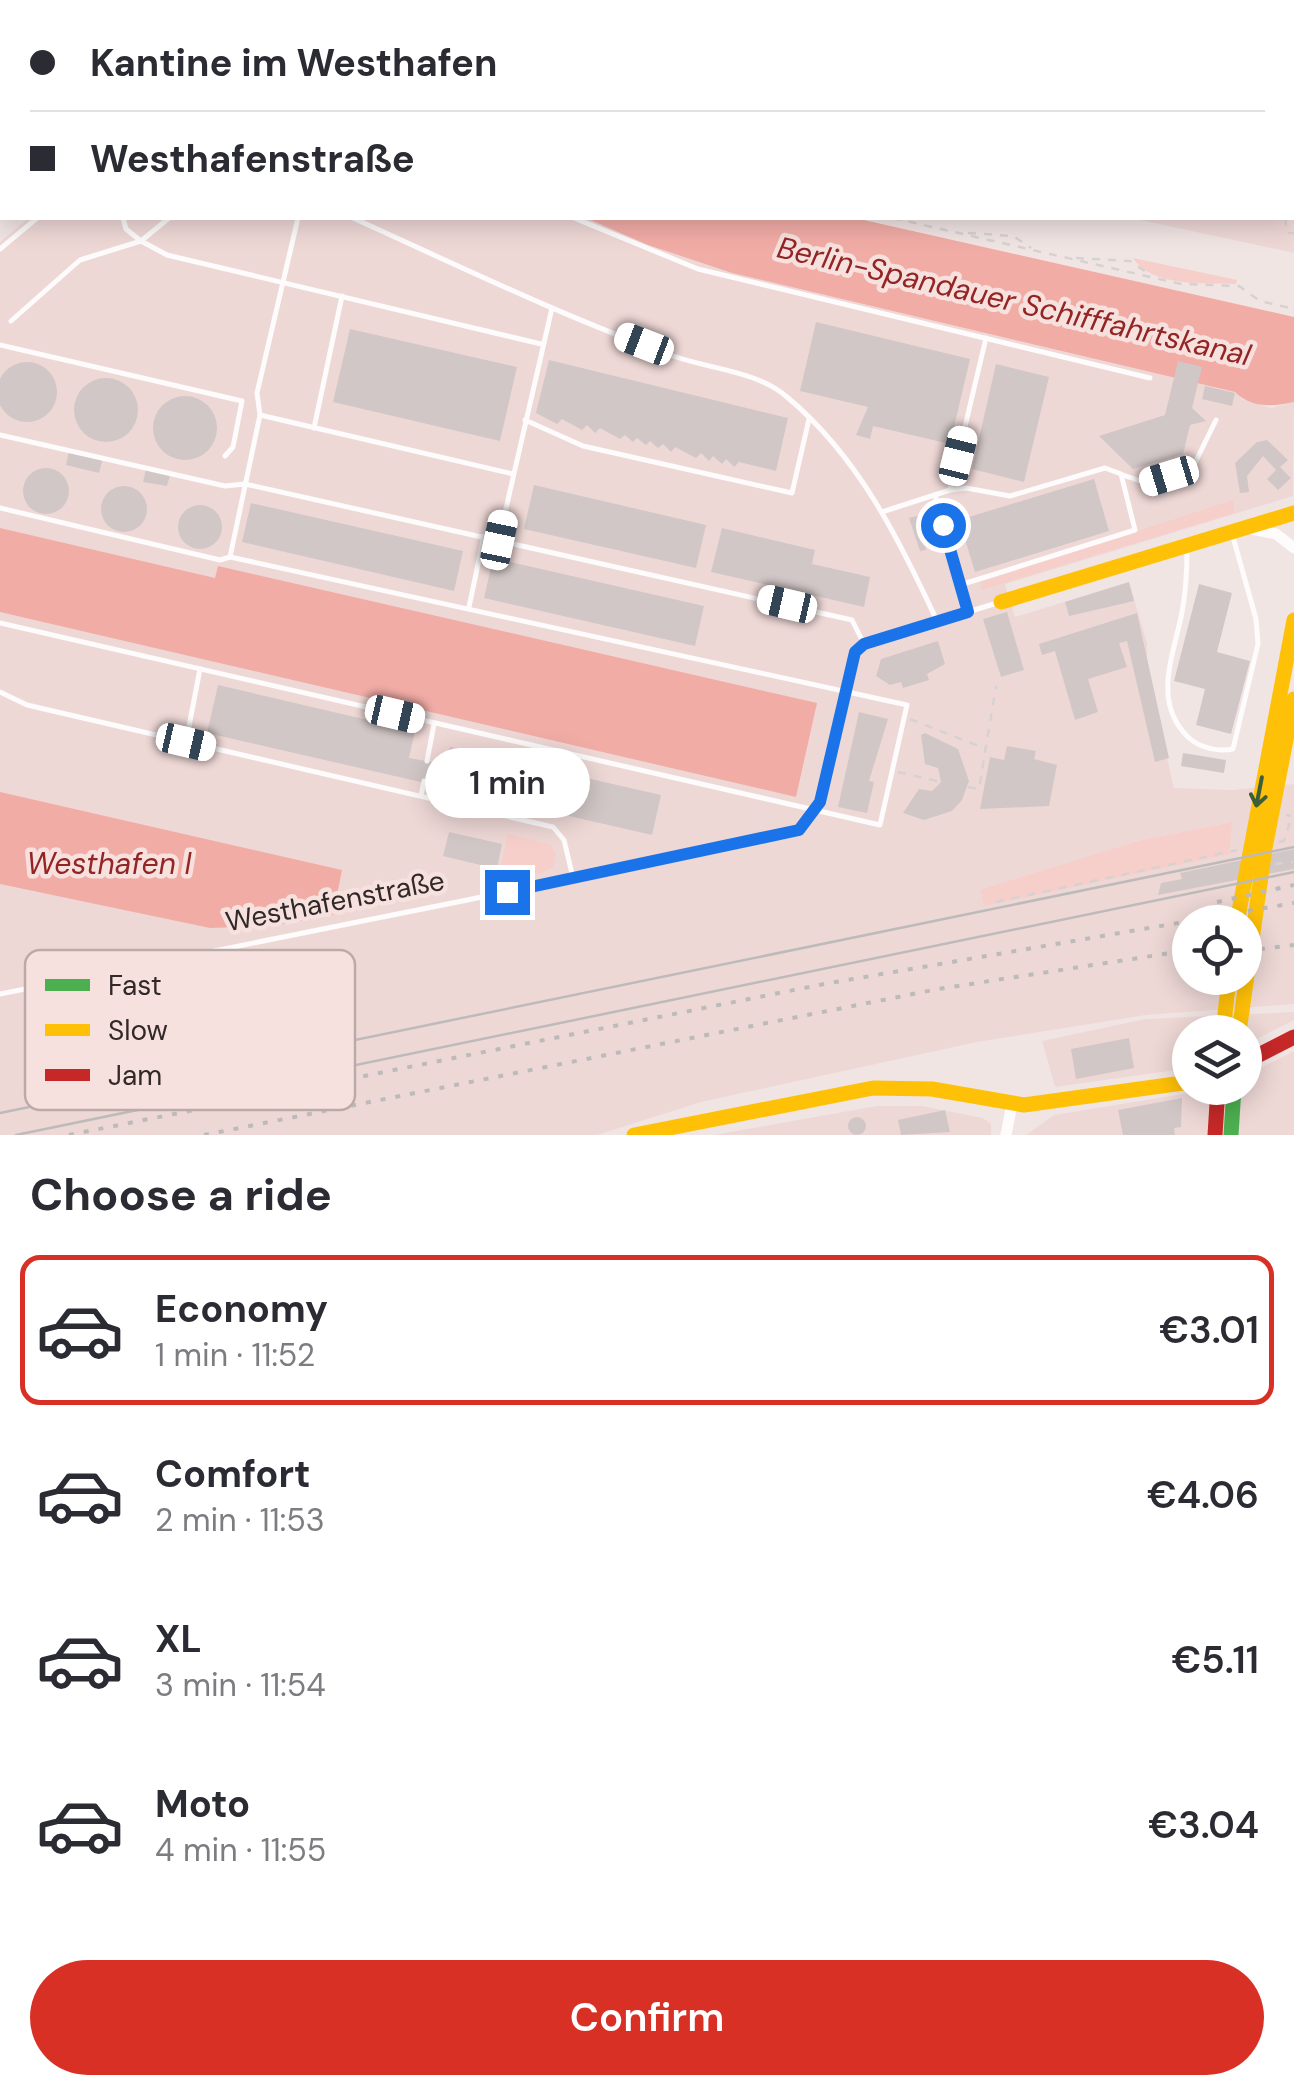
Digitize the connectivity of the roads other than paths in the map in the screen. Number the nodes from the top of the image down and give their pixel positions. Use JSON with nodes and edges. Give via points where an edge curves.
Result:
{"nodes":[{"id":1,"x":35,"y":220,"type":"edge"},
{"id":2,"x":124,"y":220,"type":"edge"},
{"id":3,"x":166,"y":220,"type":"edge"},
{"id":4,"x":298,"y":220,"type":"edge"},
{"id":5,"x":357,"y":220,"type":"edge"},
{"id":6,"x":579,"y":220,"type":"edge"},
{"id":7,"x":141,"y":240,"type":"junction"},
{"id":8,"x":0,"y":249,"type":"edge"},
{"id":9,"x":283,"y":282,"type":"junction"},
{"id":10,"x":342,"y":296,"type":"junction"},
{"id":11,"x":552,"y":308,"type":"junction"},
{"id":12,"x":11,"y":321,"type":"dead end"},
{"id":13,"x":986,"y":338,"type":"junction"},
{"id":14,"x":541,"y":344,"type":"junction"},
{"id":15,"x":0,"y":345,"type":"edge"},
{"id":16,"x":1150,"y":378,"type":"dead end"},
{"id":17,"x":260,"y":415,"type":"junction"},
{"id":18,"x":809,"y":418,"type":"junction"},
{"id":19,"x":524,"y":420,"type":"junction"},
{"id":20,"x":1216,"y":420,"type":"dead end"},
{"id":21,"x":314,"y":428,"type":"junction"},
{"id":22,"x":0,"y":435,"type":"edge"},
{"id":23,"x":225,"y":456,"type":"dead end"},
{"id":24,"x":513,"y":474,"type":"junction"},
{"id":25,"x":1121,"y":474,"type":"junction"},
{"id":26,"x":245,"y":484,"type":"junction"},
{"id":27,"x":950,"y":490,"type":"junction"},
{"id":28,"x":935,"y":495,"type":"junction"},
{"id":29,"x":0,"y":508,"type":"edge"},
{"id":30,"x":882,"y":512,"type":"junction"},
{"id":31,"x":1294,"y":513,"type":"edge"},
{"id":32,"x":1237,"y":530,"type":"junction"},
{"id":33,"x":484,"y":536,"type":"junction"},
{"id":34,"x":499,"y":540,"type":"junction"},
{"id":35,"x":1187,"y":546,"type":"junction"},
{"id":36,"x":1294,"y":548,"type":"edge"},
{"id":37,"x":230,"y":556,"type":"junction"},
{"id":38,"x":960,"y":585,"type":"junction"},
{"id":39,"x":1001,"y":602,"type":"joint"},
{"id":40,"x":469,"y":608,"type":"junction"},
{"id":41,"x":968,"y":612,"type":"junction"},
{"id":42,"x":937,"y":622,"type":"junction"},
{"id":43,"x":0,"y":623,"type":"edge"},
{"id":44,"x":1293,"y":623,"type":"edge"},
{"id":45,"x":864,"y":644,"type":"junction"},
{"id":46,"x":200,"y":669,"type":"junction"},
{"id":47,"x":845,"y":688,"type":"junction"},
{"id":48,"x":0,"y":692,"type":"edge"},
{"id":49,"x":1294,"y":698,"type":"edge"},
{"id":50,"x":434,"y":724,"type":"junction"},
{"id":51,"x":186,"y":742,"type":"junction"},
{"id":52,"x":427,"y":761,"type":"dead end"},
{"id":53,"x":424,"y":780,"type":"dead end"},
{"id":54,"x":420,"y":796,"type":"junction"},
{"id":55,"x":815,"y":812,"type":"junction"},
{"id":56,"x":573,"y":878,"type":"junction"},
{"id":57,"x":1237,"y":905,"type":"edge"},
{"id":58,"x":217,"y":950,"type":"edge"},
{"id":59,"x":25,"y":989,"type":"edge"},
{"id":60,"x":0,"y":994,"type":"edge"},
{"id":61,"x":1241,"y":1015,"type":"edge"},
{"id":62,"x":1294,"y":1037,"type":"edge"},
{"id":63,"x":1262,"y":1053,"type":"edge"},
{"id":64,"x":1172,"y":1084,"type":"edge"},
{"id":65,"x":1012,"y":1104,"type":"junction"},
{"id":66,"x":1217,"y":1105,"type":"edge"},
{"id":67,"x":1233,"y":1105,"type":"edge"},
{"id":68,"x":634,"y":1135,"type":"edge"},
{"id":69,"x":1006,"y":1135,"type":"edge"},
{"id":70,"x":1215,"y":1135,"type":"edge"},
{"id":71,"x":1231,"y":1135,"type":"edge"}],
"edges":[{"from":1,"to":8,"type":"lane"},
{"from":2,"to":7,"type":"lane"},
{"from":3,"to":7,"type":"lane"},
{"from":4,"to":9,"type":"lane"},
{"from":5,"to":11,"type":"lane"},
{"from":6,"to":13,"type":"lane","via":[[698,269]]},
{"from":7,"to":9,"type":"lane","via":[[167,255]]},
{"from":7,"to":12,"type":"lane","via":[[80,260]]},
{"from":9,"to":10,"type":"lane"},
{"from":9,"to":17,"type":"lane","via":[[258,393]]},
{"from":10,"to":14,"type":"lane"},
{"from":10,"to":21,"type":"lane"},
{"from":11,"to":14,"type":"lane"},
{"from":11,"to":18,"type":"lane","via":[[768,384]]},
{"from":13,"to":16,"type":"lane"},
{"from":13,"to":27,"type":"lane"},
{"from":14,"to":19,"type":"lane"},
{"from":15,"to":23,"type":"lane","via":[[242,400],[233,447]]},
{"from":17,"to":21,"type":"lane"},
{"from":17,"to":26,"type":"lane"},
{"from":18,"to":19,"type":"lane","via":[[792,494],[583,446]]},
{"from":18,"to":30,"type":"lane","via":[[846,455]]},
{"from":19,"to":24,"type":"lane"},
{"from":20,"to":25,"type":"lane","via":[[1192,469],[1146,483]]},
{"from":21,"to":24,"type":"lane"},
{"from":22,"to":26,"type":"lane","via":[[225,486]]},
{"from":24,"to":34,"type":"lane"},
{"from":25,"to":27,"type":"lane","via":[[1105,468],[1010,496]]},
{"from":25,"to":38,"type":"lane","via":[[1135,530]]},
{"from":26,"to":33,"type":"lane"},
{"from":26,"to":37,"type":"lane"},
{"from":27,"to":28,"type":"lane"},
{"from":28,"to":30,"type":"lane"},
{"from":28,"to":38,"type":"lane"},
{"from":29,"to":37,"type":"lane","via":[[220,560]]},
{"from":30,"to":42,"type":"lane"},
{"from":31,"to":32,"type":"main road"},
{"from":32,"to":35,"type":"main road"},
{"from":32,"to":35,"type":"lane","via":[[1258,644],[1233,749],[1224,751],[1196,744],[1170,708],[1168,666],[1182,612]]},
{"from":32,"to":36,"type":"street","via":[[1276,534]]},
{"from":33,"to":34,"type":"lane"},
{"from":33,"to":40,"type":"lane"},
{"from":34,"to":45,"type":"lane","via":[[852,620]]},
{"from":35,"to":39,"type":"main road"},
{"from":37,"to":40,"type":"lane"},
{"from":38,"to":41,"type":"lane"},
{"from":39,"to":41,"type":"lane"},
{"from":40,"to":47,"type":"lane"},
{"from":41,"to":42,"type":"lane"},
{"from":42,"to":45,"type":"lane"},
{"from":43,"to":46,"type":"lane"},
{"from":44,"to":57,"type":"main road","one_way":true,"via":[[1239,853]]},
{"from":45,"to":47,"type":"lane","via":[[850,662]]},
{"from":46,"to":50,"type":"lane"},
{"from":46,"to":51,"type":"lane"},
{"from":47,"to":55,"type":"lane"},
{"from":47,"to":55,"type":"lane","via":[[907,705],[880,826]]},
{"from":48,"to":51,"type":"lane","via":[[27,705]]},
{"from":49,"to":61,"type":"main road"},
{"from":50,"to":52,"type":"lane"},
{"from":50,"to":55,"type":"lane"},
{"from":51,"to":54,"type":"lane"},
{"from":53,"to":54,"type":"lane"},
{"from":54,"to":56,"type":"lane","via":[[553,827],[564,840]]},
{"from":55,"to":56,"type":"lane","name":"Westhafenstraße","via":[[785,836]]},
{"from":56,"to":58,"type":"lane","name":"Westhafenstraße"},
{"from":59,"to":60,"type":"lane","name":"Westhafenstraße"},
{"from":62,"to":63,"type":"main road"},
{"from":64,"to":65,"type":"main road"},
{"from":65,"to":68,"type":"main road","via":[[932,1089],[873,1088]]},
{"from":65,"to":69,"type":"street"},
{"from":66,"to":70,"type":"main road"},
{"from":67,"to":71,"type":"main road"}]}
